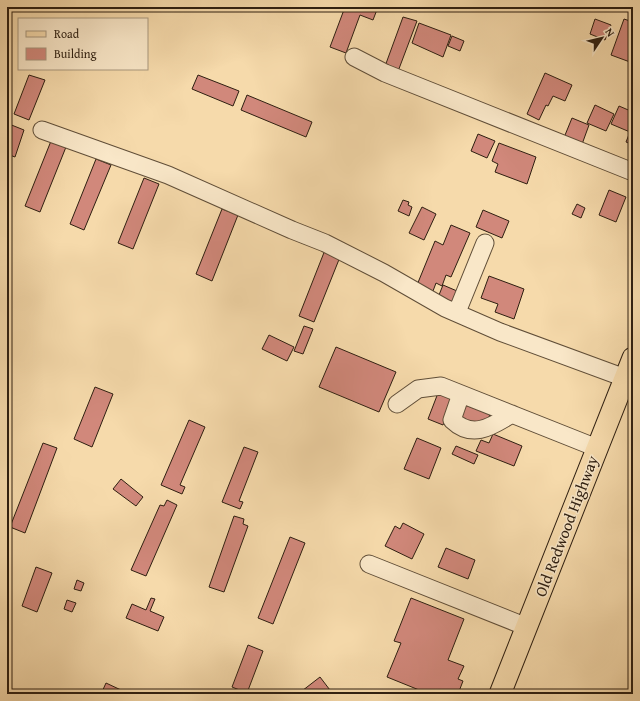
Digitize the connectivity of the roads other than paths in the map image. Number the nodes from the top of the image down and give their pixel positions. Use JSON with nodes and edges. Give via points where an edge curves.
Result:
{"nodes":[{"id":1,"x":354,"y":57,"type":"dead end"},
{"id":2,"x":42,"y":130,"type":"dead end"},
{"id":3,"x":633,"y":172,"type":"edge"},
{"id":4,"x":485,"y":243,"type":"dead end"},
{"id":5,"x":457,"y":312,"type":"junction"},
{"id":6,"x":633,"y":358,"type":"edge"},
{"id":7,"x":625,"y":378,"type":"junction"},
{"id":8,"x":461,"y":394,"type":"junction"},
{"id":9,"x":397,"y":404,"type":"dead end"},
{"id":10,"x":512,"y":414,"type":"junction"},
{"id":11,"x":596,"y":448,"type":"junction"},
{"id":12,"x":369,"y":564,"type":"dead end"},
{"id":13,"x":527,"y":627,"type":"junction"},
{"id":14,"x":500,"y":694,"type":"edge"}],
"edges":[{"from":1,"to":3,"type":"lane","via":[[385,73]]},
{"from":2,"to":5,"type":"lane","via":[[168,175],[286,228],[325,242],[431,301]]},
{"from":4,"to":5,"type":"lane"},
{"from":5,"to":7,"type":"lane","via":[[500,332]]},
{"from":6,"to":7,"type":"main road","name":"Old Redwood Highway"},
{"from":7,"to":11,"type":"main road","name":"Old Redwood Highway"},
{"from":8,"to":9,"type":"lane","via":[[441,386],[418,389]]},
{"from":8,"to":10,"type":"lane"},
{"from":8,"to":10,"type":"lane","via":[[452,416],[456,424],[475,431],[483,430]]},
{"from":10,"to":11,"type":"lane"},
{"from":11,"to":13,"type":"main road","name":"Old Redwood Highway"},
{"from":12,"to":13,"type":"lane"},
{"from":13,"to":14,"type":"main road","name":"Old Redwood Highway"}]}
